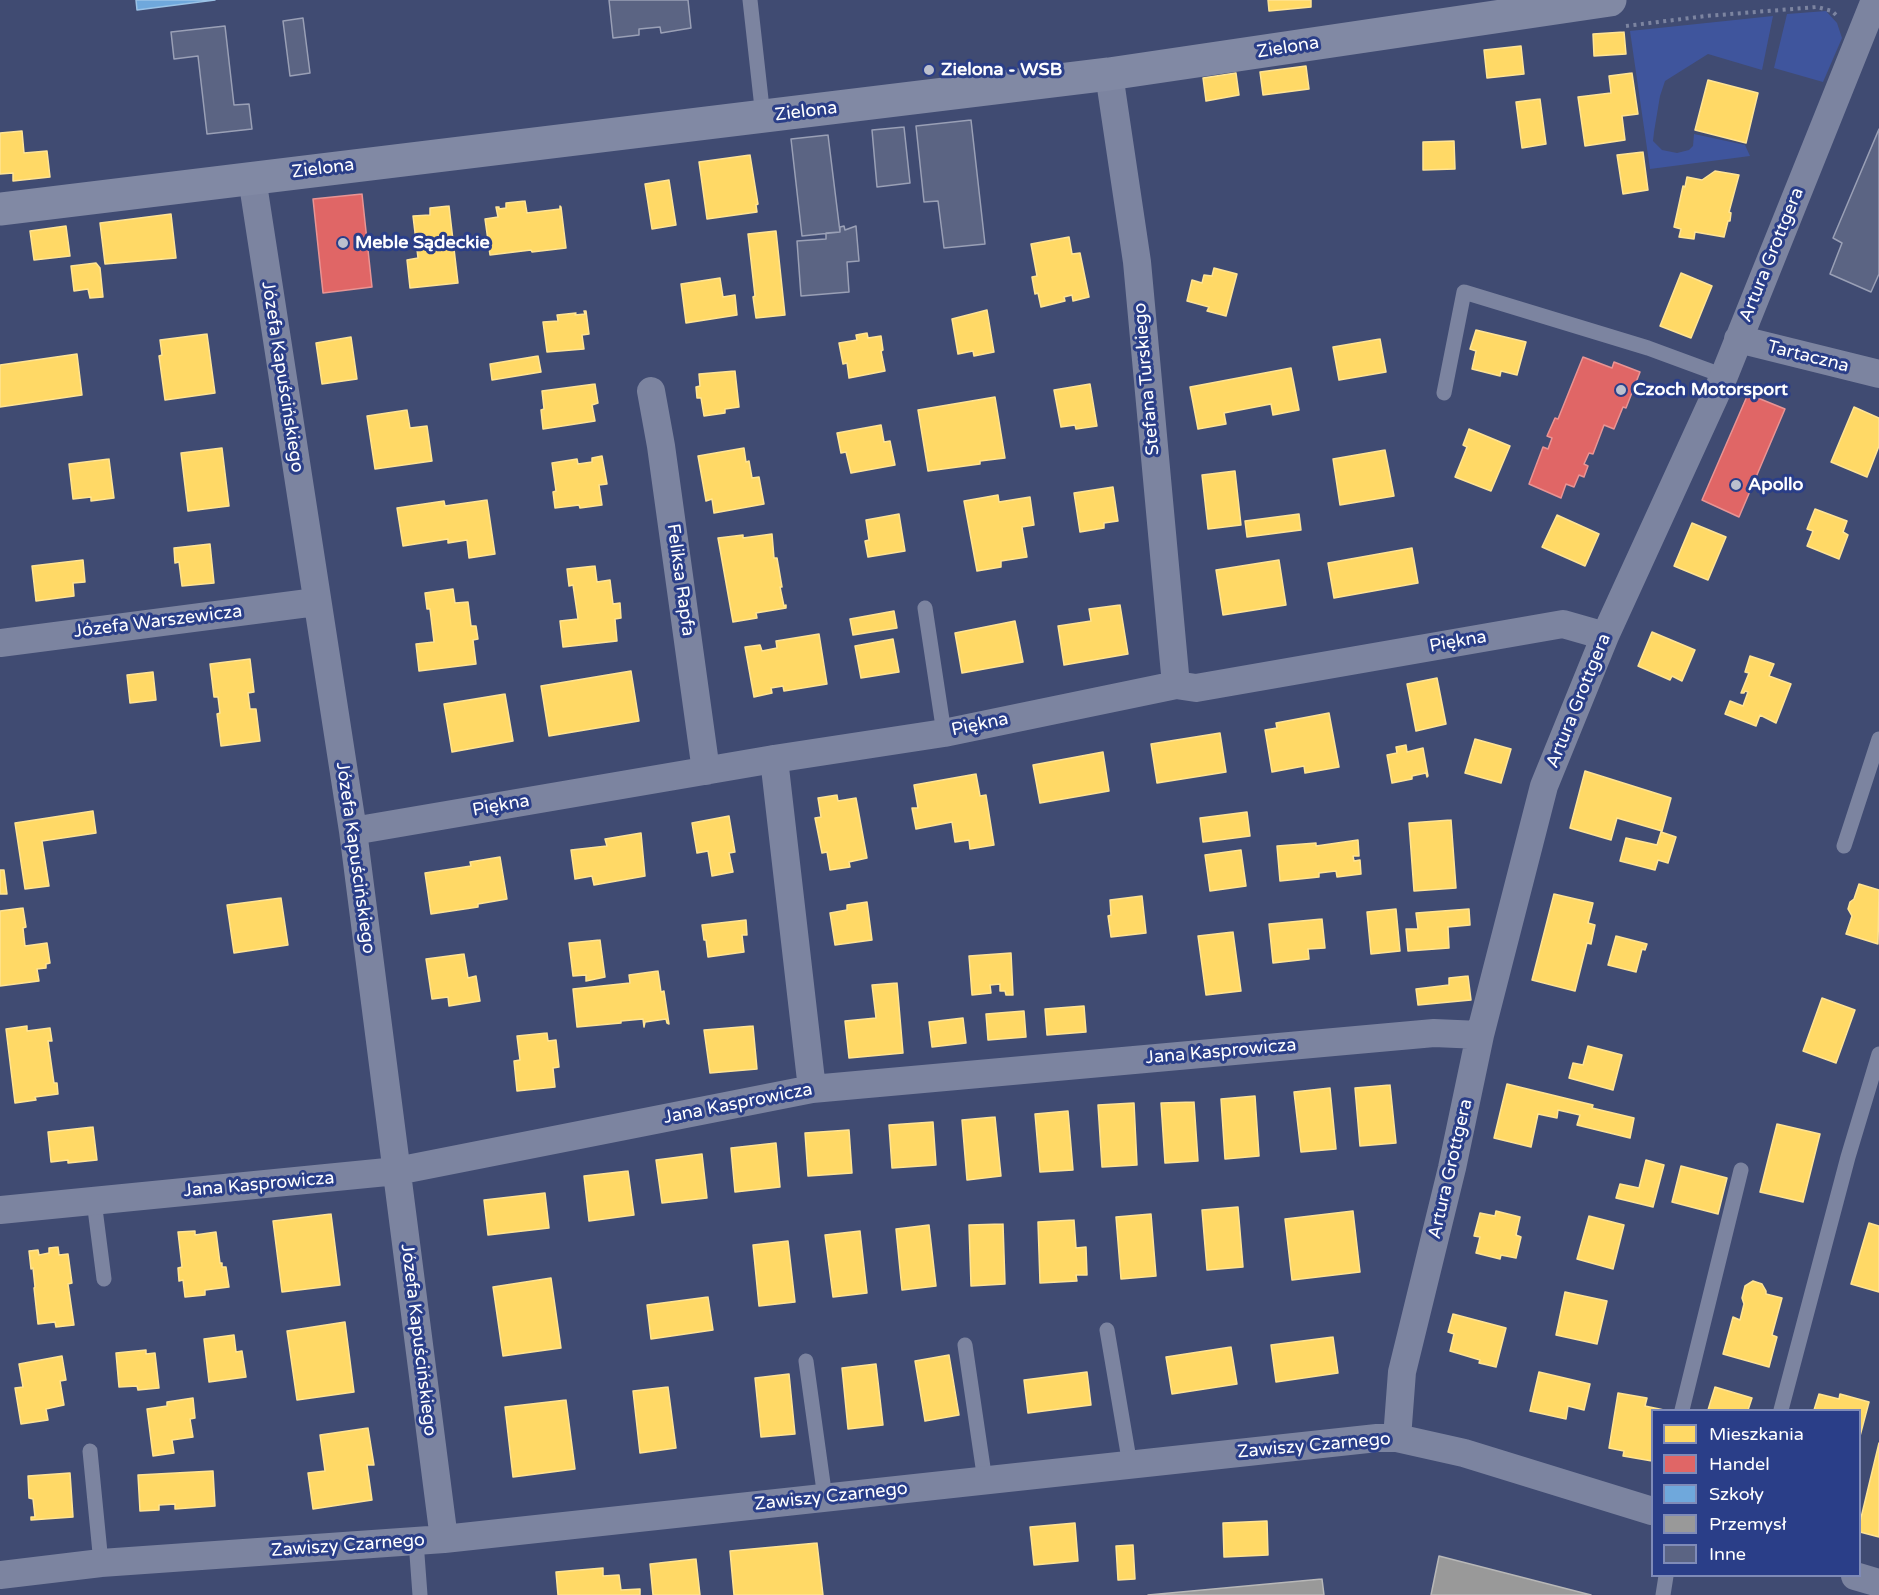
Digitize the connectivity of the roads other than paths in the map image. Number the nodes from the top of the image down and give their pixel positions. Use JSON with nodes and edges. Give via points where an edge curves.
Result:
{"nodes":[{"id":1,"x":750,"y":0,"type":"edge"},
{"id":2,"x":1875,"y":0,"type":"edge"},
{"id":3,"x":1616,"y":13,"type":"edge"},
{"id":4,"x":1109,"y":74,"type":"junction"},
{"id":5,"x":763,"y":117,"type":"junction"},
{"id":6,"x":252,"y":178,"type":"junction"},
{"id":7,"x":0,"y":208,"type":"edge"},
{"id":8,"x":1738,"y":339,"type":"junction"},
{"id":9,"x":1879,"y":374,"type":"edge"},
{"id":10,"x":1724,"y":376,"type":"junction"},
{"id":11,"x":651,"y":391,"type":"dead end"},
{"id":12,"x":1444,"y":393,"type":"dead end"},
{"id":13,"x":316,"y":602,"type":"junction"},
{"id":14,"x":925,"y":608,"type":"dead end"},
{"id":15,"x":1605,"y":636,"type":"junction"},
{"id":16,"x":0,"y":643,"type":"edge"},
{"id":17,"x":1176,"y":685,"type":"junction"},
{"id":18,"x":944,"y":733,"type":"junction"},
{"id":19,"x":1879,"y":739,"type":"edge"},
{"id":20,"x":774,"y":759,"type":"junction"},
{"id":21,"x":706,"y":771,"type":"junction"},
{"id":22,"x":353,"y":831,"type":"junction"},
{"id":23,"x":1844,"y":846,"type":"dead end"},
{"id":24,"x":1480,"y":1035,"type":"junction"},
{"id":25,"x":1879,"y":1054,"type":"edge"},
{"id":26,"x":812,"y":1089,"type":"junction"},
{"id":27,"x":1741,"y":1170,"type":"dead end"},
{"id":28,"x":397,"y":1171,"type":"junction"},
{"id":29,"x":94,"y":1201,"type":"junction"},
{"id":30,"x":0,"y":1210,"type":"edge"},
{"id":31,"x":104,"y":1279,"type":"dead end"},
{"id":32,"x":1107,"y":1330,"type":"dead end"},
{"id":33,"x":965,"y":1345,"type":"dead end"},
{"id":34,"x":806,"y":1361,"type":"dead end"},
{"id":35,"x":1682,"y":1409,"type":"edge"},
{"id":36,"x":1781,"y":1409,"type":"edge"},
{"id":37,"x":1397,"y":1438,"type":"junction"},
{"id":38,"x":90,"y":1451,"type":"dead end"},
{"id":39,"x":1130,"y":1465,"type":"junction"},
{"id":40,"x":985,"y":1481,"type":"junction"},
{"id":41,"x":825,"y":1498,"type":"junction"},
{"id":42,"x":1651,"y":1510,"type":"edge"},
{"id":43,"x":430,"y":1540,"type":"junction"},
{"id":44,"x":101,"y":1563,"type":"junction"},
{"id":45,"x":0,"y":1575,"type":"edge"},
{"id":46,"x":1666,"y":1577,"type":"edge"},
{"id":47,"x":1861,"y":1577,"type":"edge"},
{"id":48,"x":1879,"y":1583,"type":"edge"},
{"id":49,"x":420,"y":1595,"type":"edge"},
{"id":50,"x":1663,"y":1595,"type":"edge"}],
"edges":[{"from":1,"to":5,"type":"lane"},
{"from":2,"to":8,"type":"street","name":"Artura Grottgera"},
{"from":3,"to":4,"type":"street","name":"Zielona"},
{"from":4,"to":5,"type":"street","name":"Zielona"},
{"from":4,"to":17,"type":"street","name":"Stefana Turskiego","via":[[1137,262]]},
{"from":5,"to":6,"type":"street","name":"Zielona"},
{"from":6,"to":7,"type":"street","name":"Zielona"},
{"from":6,"to":13,"type":"street","name":"Józefa Kapuścińskiego"},
{"from":8,"to":9,"type":"street","name":"Tartaczna"},
{"from":8,"to":10,"type":"street","name":"Artura Grottgera"},
{"from":10,"to":12,"type":"lane","via":[[1648,348],[1464,292]]},
{"from":10,"to":15,"type":"street","name":"Artura Grottgera"},
{"from":11,"to":21,"type":"street","name":"Feliksa Rapfa"},
{"from":13,"to":16,"type":"street","name":"Józefa Warszewicza"},
{"from":13,"to":22,"type":"street","name":"Józefa Kapuścińskiego"},
{"from":14,"to":18,"type":"lane"},
{"from":15,"to":17,"type":"street","name":"Piękna","via":[[1563,624],[1196,688]]},
{"from":15,"to":24,"type":"street","name":"Artura Grottgera","via":[[1544,786]]},
{"from":17,"to":18,"type":"street","name":"Piękna"},
{"from":18,"to":20,"type":"street","name":"Piękna"},
{"from":19,"to":23,"type":"lane"},
{"from":20,"to":21,"type":"street","name":"Piękna"},
{"from":20,"to":26,"type":"street"},
{"from":21,"to":22,"type":"street","name":"Piękna"},
{"from":22,"to":28,"type":"street","name":"Józefa Kapuścińskiego"},
{"from":24,"to":26,"type":"street","name":"Jana Kasprowicza","via":[[1434,1033]]},
{"from":24,"to":37,"type":"street","name":"Artura Grottgera","via":[[1402,1372]]},
{"from":25,"to":36,"type":"lane"},
{"from":26,"to":28,"type":"street","name":"Jana Kasprowicza"},
{"from":27,"to":35,"type":"lane"},
{"from":28,"to":29,"type":"street","name":"Jana Kasprowicza"},
{"from":28,"to":43,"type":"street","name":"Józefa Kapuścińskiego"},
{"from":29,"to":30,"type":"street","name":"Jana Kasprowicza"},
{"from":29,"to":31,"type":"lane"},
{"from":32,"to":39,"type":"lane"},
{"from":33,"to":40,"type":"lane"},
{"from":34,"to":41,"type":"lane"},
{"from":37,"to":39,"type":"street","name":"Zawiszy Czarnego"},
{"from":37,"to":42,"type":"street","name":"Zawiszy Czarnego","via":[[1464,1453]]},
{"from":38,"to":44,"type":"lane"},
{"from":39,"to":40,"type":"street","name":"Zawiszy Czarnego"},
{"from":40,"to":41,"type":"street","name":"Zawiszy Czarnego"},
{"from":41,"to":43,"type":"street","name":"Zawiszy Czarnego"},
{"from":43,"to":44,"type":"street","name":"Zawiszy Czarnego"},
{"from":43,"to":49,"type":"lane"},
{"from":44,"to":45,"type":"street","name":"Zawiszy Czarnego"},
{"from":46,"to":50,"type":"lane"},
{"from":47,"to":48,"type":"street"}]}
